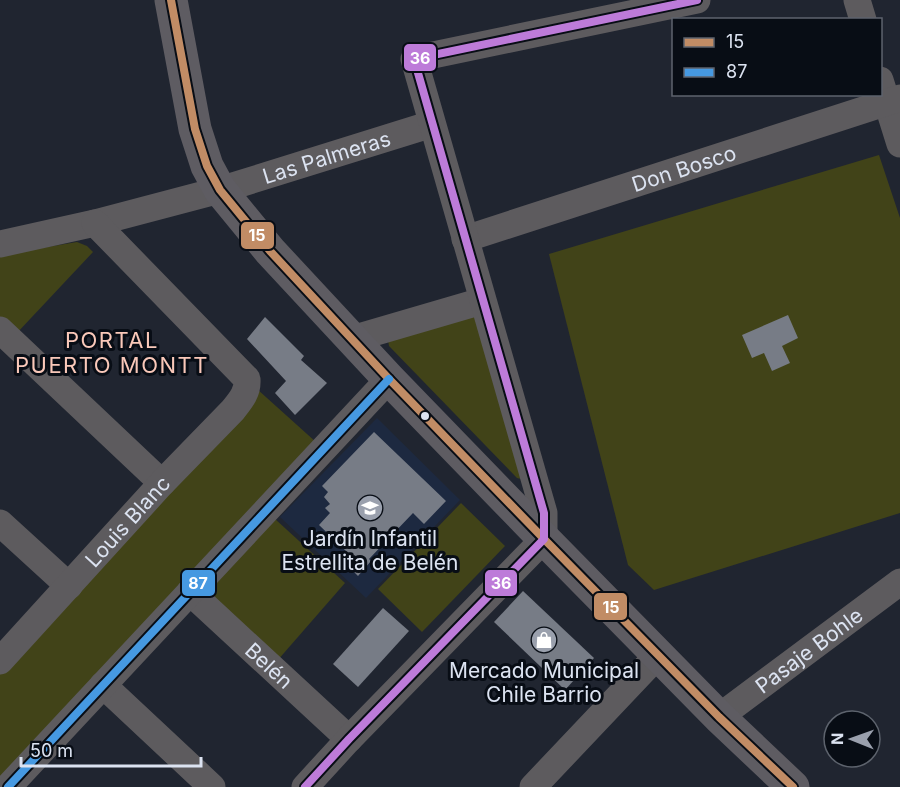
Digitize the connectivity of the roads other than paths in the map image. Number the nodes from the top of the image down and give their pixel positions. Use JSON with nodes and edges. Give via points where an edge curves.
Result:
{"nodes":[{"id":1,"x":171,"y":0,"type":"edge"},
{"id":2,"x":697,"y":0,"type":"edge"},
{"id":3,"x":857,"y":0,"type":"edge"},
{"id":4,"x":862,"y":18,"type":"edge"},
{"id":5,"x":889,"y":93,"type":"edge"},
{"id":6,"x":880,"y":96,"type":"edge"},
{"id":7,"x":432,"y":124,"type":"junction"},
{"id":8,"x":900,"y":144,"type":"edge"},
{"id":9,"x":220,"y":190,"type":"junction"},
{"id":10,"x":95,"y":223,"type":"junction"},
{"id":11,"x":465,"y":240,"type":"junction"},
{"id":12,"x":0,"y":244,"type":"edge"},
{"id":13,"x":482,"y":301,"type":"junction"},
{"id":14,"x":0,"y":330,"type":"edge"},
{"id":15,"x":352,"y":339,"type":"junction"},
{"id":16,"x":389,"y":379,"type":"junction"},
{"id":17,"x":162,"y":483,"type":"junction"},
{"id":18,"x":0,"y":523,"type":"edge"},
{"id":19,"x":544,"y":539,"type":"junction"},
{"id":20,"x":900,"y":582,"type":"edge"},
{"id":21,"x":69,"y":586,"type":"junction"},
{"id":22,"x":190,"y":592,"type":"junction"},
{"id":23,"x":658,"y":655,"type":"junction"},
{"id":24,"x":0,"y":661,"type":"edge"},
{"id":25,"x":104,"y":685,"type":"junction"},
{"id":26,"x":719,"y":717,"type":"junction"},
{"id":27,"x":350,"y":739,"type":"junction"},
{"id":28,"x":8,"y":787,"type":"edge"},
{"id":29,"x":212,"y":787,"type":"edge"},
{"id":30,"x":305,"y":787,"type":"edge"},
{"id":31,"x":533,"y":787,"type":"edge"},
{"id":32,"x":793,"y":787,"type":"edge"}],
"edges":[{"from":1,"to":9,"type":"main road","via":[[195,129]]},
{"from":2,"to":7,"type":"street","via":[[414,59]]},
{"from":3,"to":4,"type":"street"},
{"from":5,"to":8,"type":"street"},
{"from":6,"to":11,"type":"street","name":"Don Bosco"},
{"from":7,"to":9,"type":"street","name":"Las Palmeras"},
{"from":7,"to":11,"type":"street"},
{"from":9,"to":10,"type":"street","name":"Las Palmeras"},
{"from":9,"to":15,"type":"main road","via":[[270,251]]},
{"from":10,"to":12,"type":"street","name":"Las Palmeras"},
{"from":10,"to":17,"type":"street","name":"Louis Blanc","via":[[247,379],[240,401]]},
{"from":11,"to":13,"type":"street"},
{"from":13,"to":15,"type":"street"},
{"from":13,"to":19,"type":"street","via":[[544,513]]},
{"from":14,"to":17,"type":"street"},
{"from":15,"to":16,"type":"main road"},
{"from":16,"to":19,"type":"main road"},
{"from":16,"to":22,"type":"street"},
{"from":17,"to":21,"type":"street","name":"Louis Blanc"},
{"from":18,"to":21,"type":"street"},
{"from":19,"to":23,"type":"main road"},
{"from":19,"to":27,"type":"street"},
{"from":20,"to":26,"type":"street","name":"Pasaje Bohle"},
{"from":21,"to":24,"type":"street","name":"Louis Blanc"},
{"from":22,"to":25,"type":"street"},
{"from":22,"to":27,"type":"street","name":"Belén"},
{"from":23,"to":26,"type":"main road"},
{"from":23,"to":31,"type":"street"},
{"from":25,"to":28,"type":"street"},
{"from":25,"to":29,"type":"street"},
{"from":26,"to":32,"type":"main road"},
{"from":27,"to":30,"type":"street"}]}
